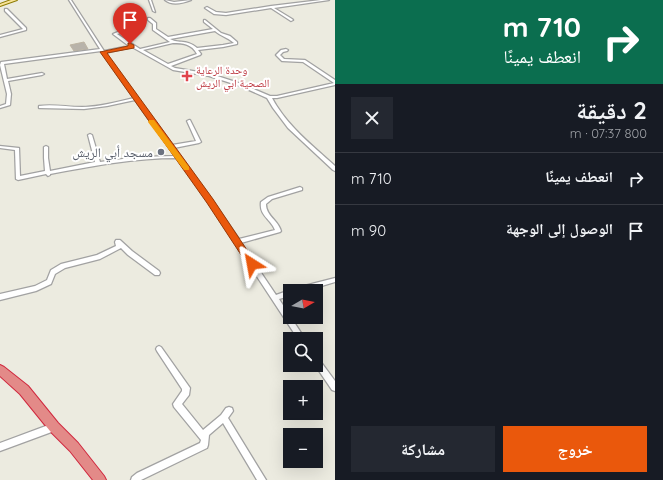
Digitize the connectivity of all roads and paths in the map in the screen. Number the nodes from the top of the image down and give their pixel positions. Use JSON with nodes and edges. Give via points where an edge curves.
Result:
{"nodes":[{"id":1,"x":15,"y":0,"type":"edge"},
{"id":2,"x":70,"y":0,"type":"edge"},
{"id":3,"x":150,"y":0,"type":"edge"},
{"id":4,"x":166,"y":0,"type":"edge"},
{"id":5,"x":190,"y":0,"type":"edge"},
{"id":6,"x":328,"y":0,"type":"edge"},
{"id":7,"x":0,"y":5,"type":"edge"},
{"id":8,"x":271,"y":7,"type":"junction"},
{"id":9,"x":206,"y":8,"type":"dead end"},
{"id":10,"x":6,"y":10,"type":"dead end"},
{"id":11,"x":154,"y":11,"type":"dead end"},
{"id":12,"x":149,"y":19,"type":"dead end"},
{"id":13,"x":291,"y":20,"type":"dead end"},
{"id":14,"x":205,"y":21,"type":"dead end"},
{"id":15,"x":215,"y":30,"type":"junction"},
{"id":16,"x":123,"y":31,"type":"dead end"},
{"id":17,"x":0,"y":36,"type":"edge"},
{"id":18,"x":169,"y":38,"type":"junction"},
{"id":19,"x":172,"y":42,"type":"junction"},
{"id":20,"x":132,"y":46,"type":"junction"},
{"id":21,"x":197,"y":49,"type":"junction"},
{"id":22,"x":140,"y":50,"type":"junction"},
{"id":23,"x":286,"y":50,"type":"dead end"},
{"id":24,"x":103,"y":51,"type":"junction"},
{"id":25,"x":1,"y":64,"type":"edge"},
{"id":26,"x":168,"y":66,"type":"junction"},
{"id":27,"x":42,"y":74,"type":"dead end"},
{"id":28,"x":6,"y":80,"type":"junction"},
{"id":29,"x":335,"y":83,"type":"edge"},
{"id":30,"x":269,"y":97,"type":"junction"},
{"id":31,"x":136,"y":99,"type":"junction"},
{"id":32,"x":40,"y":107,"type":"dead end"},
{"id":33,"x":0,"y":108,"type":"edge"},
{"id":34,"x":189,"y":121,"type":"dead end"},
{"id":35,"x":90,"y":135,"type":"dead end"},
{"id":36,"x":0,"y":147,"type":"edge"},
{"id":37,"x":46,"y":147,"type":"dead end"},
{"id":38,"x":171,"y":148,"type":"junction"},
{"id":39,"x":178,"y":157,"type":"junction"},
{"id":40,"x":98,"y":163,"type":"junction"},
{"id":41,"x":335,"y":168,"type":"edge"},
{"id":42,"x":48,"y":174,"type":"junction"},
{"id":43,"x":300,"y":189,"type":"dead end"},
{"id":44,"x":237,"y":242,"type":"junction"},
{"id":45,"x":157,"y":273,"type":"dead end"},
{"id":46,"x":335,"y":280,"type":"edge"},
{"id":47,"x":321,"y":284,"type":"edge"},
{"id":48,"x":283,"y":295,"type":"edge"},
{"id":49,"x":0,"y":297,"type":"edge"},
{"id":50,"x":274,"y":298,"type":"junction"},
{"id":51,"x":297,"y":332,"type":"edge"},
{"id":52,"x":159,"y":349,"type":"dead end"},
{"id":53,"x":0,"y":370,"type":"edge"},
{"id":54,"x":323,"y":370,"type":"edge"},
{"id":55,"x":335,"y":387,"type":"edge"},
{"id":56,"x":54,"y":427,"type":"junction"},
{"id":57,"x":204,"y":438,"type":"junction"},
{"id":58,"x":0,"y":446,"type":"edge"},
{"id":59,"x":100,"y":480,"type":"edge"},
{"id":60,"x":135,"y":480,"type":"edge"},
{"id":61,"x":262,"y":480,"type":"edge"}],
"edges":[{"from":1,"to":7,"type":"main road"},
{"from":2,"to":24,"type":"street"},
{"from":3,"to":11,"type":"street"},
{"from":4,"to":5,"type":"street","via":[[174,3]]},
{"from":6,"to":8,"type":"street"},
{"from":8,"to":9,"type":"street","via":[[226,14],[215,13]]},
{"from":8,"to":13,"type":"street"},
{"from":10,"to":17,"type":"street","via":[[25,30]]},
{"from":12,"to":18,"type":"street","via":[[154,24],[154,29]]},
{"from":14,"to":15,"type":"street"},
{"from":15,"to":18,"type":"street"},
{"from":15,"to":21,"type":"street","via":[[236,44]]},
{"from":16,"to":20,"type":"street","via":[[115,34]]},
{"from":18,"to":19,"type":"street"},
{"from":19,"to":21,"type":"street","via":[[187,43]]},
{"from":19,"to":22,"type":"street"},
{"from":20,"to":22,"type":"street"},
{"from":20,"to":24,"type":"street"},
{"from":21,"to":26,"type":"street","via":[[199,55]]},
{"from":22,"to":26,"type":"street"},
{"from":23,"to":29,"type":"street","via":[[278,55],[283,60],[304,61]]},
{"from":24,"to":25,"type":"street"},
{"from":24,"to":31,"type":"street"},
{"from":25,"to":28,"type":"street"},
{"from":26,"to":30,"type":"street","via":[[226,80]]},
{"from":27,"to":28,"type":"street"},
{"from":28,"to":33,"type":"street","via":[[8,105]]},
{"from":29,"to":30,"type":"street"},
{"from":30,"to":41,"type":"street","via":[[283,118]]},
{"from":31,"to":32,"type":"street","via":[[78,108]]},
{"from":31,"to":38,"type":"street"},
{"from":34,"to":38,"type":"street","via":[[199,142]]},
{"from":35,"to":40,"type":"street"},
{"from":36,"to":42,"type":"street","via":[[17,149],[18,178]]},
{"from":37,"to":42,"type":"street"},
{"from":38,"to":39,"type":"street"},
{"from":39,"to":40,"type":"street","via":[[148,157]]},
{"from":39,"to":44,"type":"street"},
{"from":40,"to":42,"type":"street"},
{"from":43,"to":44,"type":"street","via":[[270,198],[263,203],[265,213],[277,226],[278,231]]},
{"from":44,"to":50,"type":"street"},
{"from":45,"to":49,"type":"street","via":[[118,242],[119,246],[98,257],[63,266],[53,272],[49,282]]},
{"from":46,"to":47,"type":"street"},
{"from":48,"to":50,"type":"street"},
{"from":50,"to":51,"type":"street"},
{"from":52,"to":57,"type":"street","via":[[186,388],[177,404]]},
{"from":53,"to":56,"type":"highway","via":[[24,390]]},
{"from":54,"to":55,"type":"street"},
{"from":56,"to":58,"type":"street"},
{"from":56,"to":59,"type":"highway"},
{"from":57,"to":60,"type":"street","via":[[204,445]]},
{"from":57,"to":61,"type":"street","via":[[205,433],[226,415]]}]}
